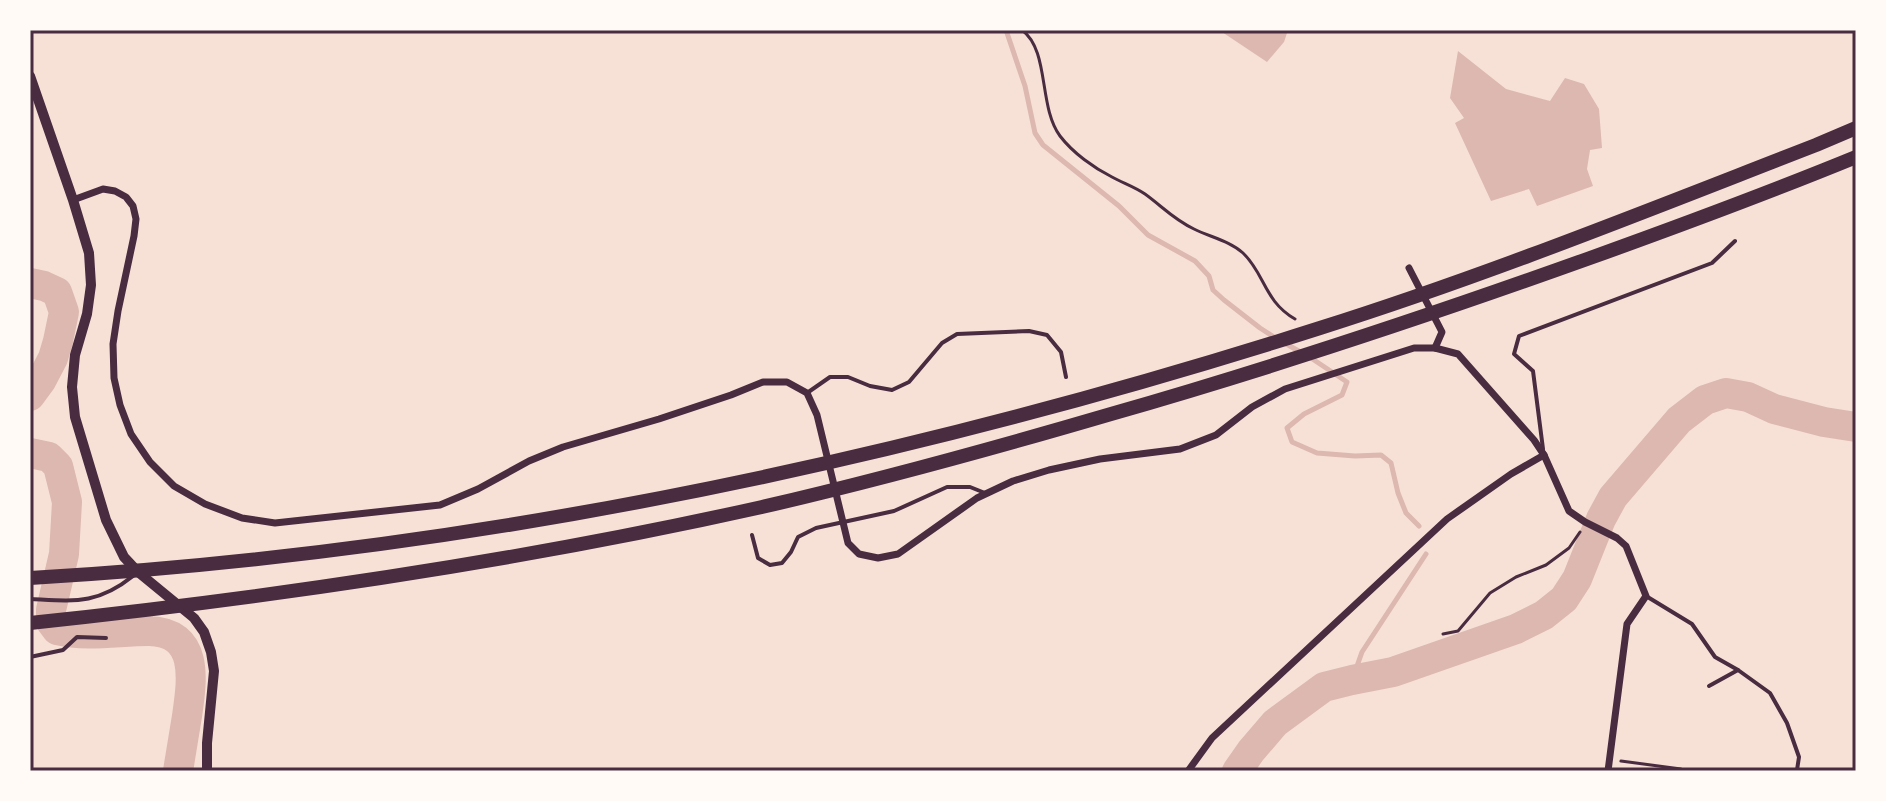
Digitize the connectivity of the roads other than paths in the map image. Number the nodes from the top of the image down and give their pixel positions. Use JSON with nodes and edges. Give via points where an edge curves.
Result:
{"nodes":[{"id":1,"x":30,"y":76,"type":"edge"},
{"id":2,"x":1856,"y":128,"type":"edge"},
{"id":3,"x":1856,"y":157,"type":"edge"},
{"id":4,"x":73,"y":200,"type":"junction"},
{"id":5,"x":1735,"y":241,"type":"dead end"},
{"id":6,"x":1409,"y":268,"type":"dead end"},
{"id":7,"x":1435,"y":348,"type":"junction"},
{"id":8,"x":1066,"y":377,"type":"dead end"},
{"id":9,"x":807,"y":393,"type":"junction"},
{"id":10,"x":1544,"y":455,"type":"junction"},
{"id":11,"x":988,"y":493,"type":"junction"},
{"id":12,"x":752,"y":535,"type":"dead end"},
{"id":13,"x":138,"y":572,"type":"junction"},
{"id":14,"x":30,"y":578,"type":"edge"},
{"id":15,"x":1646,"y":596,"type":"junction"},
{"id":16,"x":30,"y":599,"type":"edge"},
{"id":17,"x":30,"y":623,"type":"edge"},
{"id":18,"x":106,"y":638,"type":"dead end"},
{"id":19,"x":30,"y":657,"type":"edge"},
{"id":20,"x":1738,"y":670,"type":"junction"},
{"id":21,"x":1709,"y":686,"type":"dead end"},
{"id":22,"x":207,"y":771,"type":"edge"},
{"id":23,"x":1188,"y":771,"type":"edge"},
{"id":24,"x":1608,"y":771,"type":"edge"},
{"id":25,"x":1797,"y":771,"type":"edge"}],
"edges":[{"from":1,"to":4,"type":"main road"},
{"from":2,"to":14,"type":"highway","via":[[1496,268],[1321,328],[942,435],[653,499],[436,536],[253,560]]},
{"from":3,"to":17,"type":"highway","via":[[1327,350],[906,472],[758,508],[453,566]]},
{"from":4,"to":9,"type":"street","via":[[103,189],[126,197],[133,206],[134,236],[113,344],[114,378],[131,434],[174,486],[242,518],[301,522],[440,505],[563,447],[763,382],[787,382]]},
{"from":4,"to":13,"type":"main road","via":[[89,253],[91,285],[75,355],[75,417],[106,520],[124,557]]},
{"from":5,"to":10,"type":"lane","via":[[1712,263],[1519,336],[1514,354],[1533,371]]},
{"from":6,"to":7,"type":"street","via":[[1442,332]]},
{"from":7,"to":10,"type":"street","via":[[1458,354]]},
{"from":7,"to":11,"type":"street","via":[[1414,348],[1285,389],[1216,435],[1180,449],[1049,470]]},
{"from":8,"to":9,"type":"lane","via":[[1061,352],[1047,335],[957,334],[942,343],[909,382],[892,390],[830,377]]},
{"from":9,"to":11,"type":"street","via":[[848,543],[859,554],[898,554]]},
{"from":10,"to":15,"type":"street","via":[[1569,511],[1626,546]]},
{"from":10,"to":23,"type":"street","via":[[1447,519],[1212,738]]},
{"from":11,"to":12,"type":"lane","via":[[947,487],[894,511],[816,528],[798,537],[782,563],[770,565],[758,558]]},
{"from":13,"to":16,"type":"lane","via":[[97,597]]},
{"from":13,"to":22,"type":"main road","via":[[194,618],[211,652]]},
{"from":15,"to":20,"type":"lane","via":[[1692,624],[1715,657]]},
{"from":15,"to":24,"type":"street","via":[[1627,624]]},
{"from":18,"to":19,"type":"lane","via":[[77,637],[63,650]]},
{"from":20,"to":21,"type":"lane"},
{"from":20,"to":25,"type":"lane","via":[[1770,693],[1799,757]]}]}
